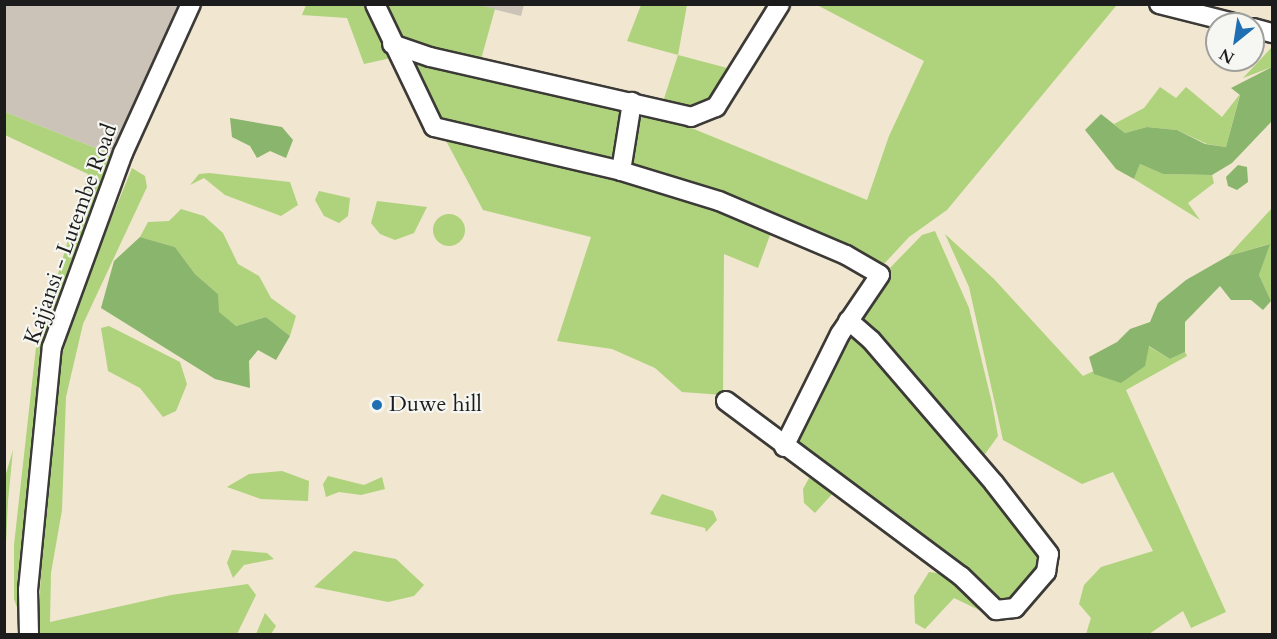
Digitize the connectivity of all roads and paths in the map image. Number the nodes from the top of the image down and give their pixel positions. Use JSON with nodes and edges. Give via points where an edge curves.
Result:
{"nodes":[{"id":1,"x":191,"y":4,"type":"edge"},
{"id":2,"x":375,"y":4,"type":"edge"},
{"id":3,"x":780,"y":4,"type":"edge"},
{"id":4,"x":1158,"y":4,"type":"edge"},
{"id":5,"x":1205,"y":16,"type":"edge"},
{"id":6,"x":392,"y":44,"type":"junction"},
{"id":7,"x":632,"y":102,"type":"junction"},
{"id":8,"x":621,"y":171,"type":"junction"},
{"id":9,"x":848,"y":320,"type":"junction"},
{"id":10,"x":726,"y":401,"type":"dead end"},
{"id":11,"x":784,"y":447,"type":"junction"},
{"id":12,"x":29,"y":634,"type":"edge"}],
"edges":[{"from":1,"to":12,"type":"street","name":"Kajjansi - Lutembe Road","via":[[123,153],[52,347],[28,590]]},
{"from":2,"to":6,"type":"street"},
{"from":3,"to":7,"type":"street","via":[[716,107],[691,117]]},
{"from":4,"to":5,"type":"street"},
{"from":6,"to":7,"type":"street","via":[[430,57]]},
{"from":6,"to":8,"type":"street","via":[[434,127]]},
{"from":7,"to":8,"type":"street"},
{"from":8,"to":9,"type":"street","via":[[750,213],[874,269],[880,274]]},
{"from":9,"to":11,"type":"street"},
{"from":9,"to":11,"type":"street","via":[[872,340],[1035,533],[1049,554],[1046,572],[1015,608],[996,610],[961,576]]},
{"from":10,"to":11,"type":"street"}]}
